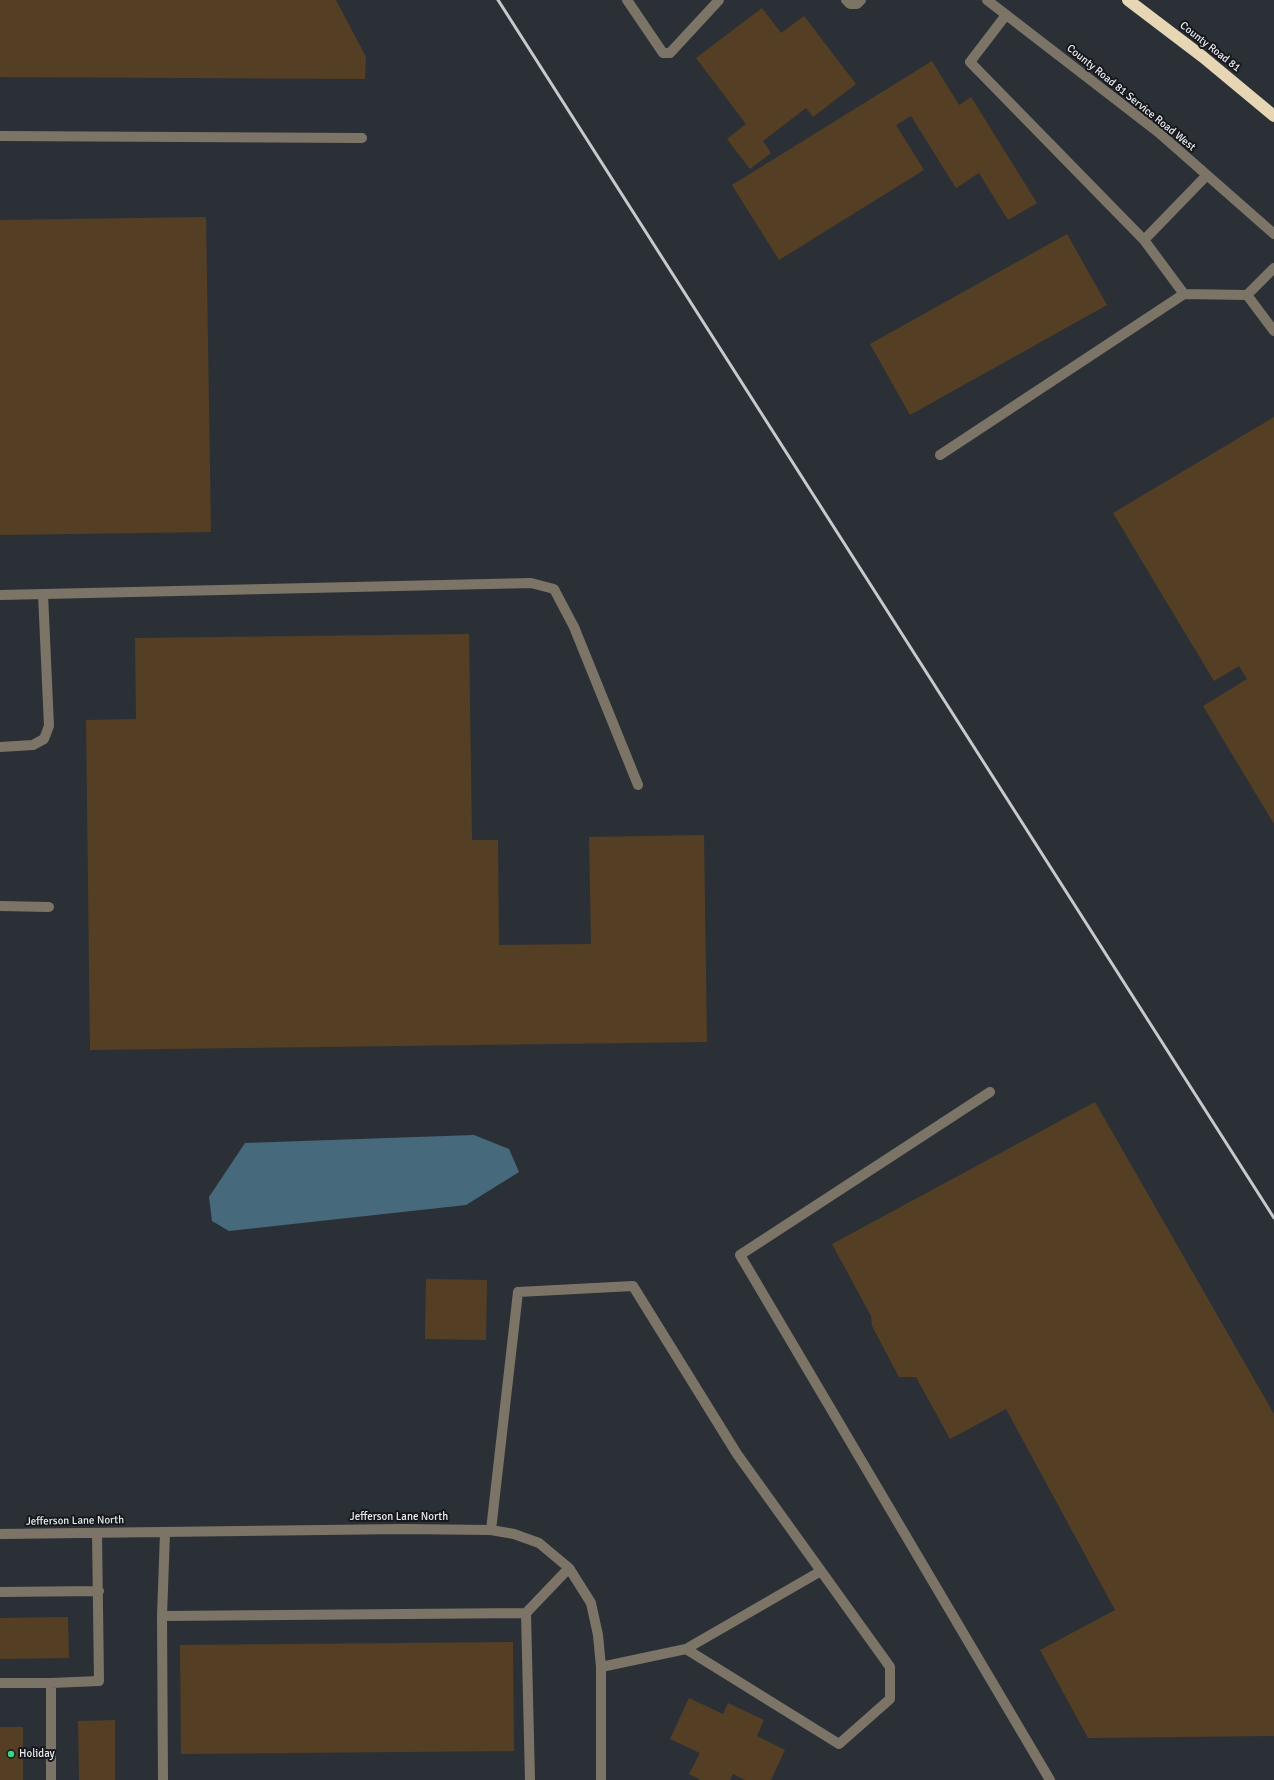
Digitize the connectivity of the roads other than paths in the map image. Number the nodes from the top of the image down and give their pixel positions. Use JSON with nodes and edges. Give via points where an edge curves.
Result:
{"nodes":[{"id":1,"x":627,"y":0,"type":"edge"},
{"id":2,"x":719,"y":0,"type":"edge"},
{"id":3,"x":846,"y":0,"type":"edge"},
{"id":4,"x":861,"y":0,"type":"edge"},
{"id":5,"x":987,"y":0,"type":"edge"},
{"id":6,"x":1128,"y":0,"type":"edge"},
{"id":7,"x":1006,"y":15,"type":"junction"},
{"id":8,"x":1274,"y":116,"type":"edge"},
{"id":9,"x":0,"y":136,"type":"edge"},
{"id":10,"x":362,"y":138,"type":"dead end"},
{"id":11,"x":1207,"y":175,"type":"junction"},
{"id":12,"x":1274,"y":234,"type":"edge"},
{"id":13,"x":1144,"y":240,"type":"junction"},
{"id":14,"x":1274,"y":268,"type":"edge"},
{"id":15,"x":1184,"y":294,"type":"junction"},
{"id":16,"x":1247,"y":295,"type":"junction"},
{"id":17,"x":1274,"y":331,"type":"edge"},
{"id":18,"x":940,"y":455,"type":"dead end"},
{"id":19,"x":43,"y":594,"type":"junction"},
{"id":20,"x":0,"y":595,"type":"edge"},
{"id":21,"x":0,"y":747,"type":"edge"},
{"id":22,"x":638,"y":786,"type":"dead end"},
{"id":23,"x":0,"y":906,"type":"edge"},
{"id":24,"x":49,"y":907,"type":"dead end"},
{"id":25,"x":990,"y":1092,"type":"dead end"},
{"id":26,"x":491,"y":1530,"type":"junction"},
{"id":27,"x":98,"y":1533,"type":"junction"},
{"id":28,"x":165,"y":1533,"type":"junction"},
{"id":29,"x":0,"y":1534,"type":"edge"},
{"id":30,"x":569,"y":1568,"type":"junction"},
{"id":31,"x":821,"y":1571,"type":"junction"},
{"id":32,"x":99,"y":1591,"type":"junction"},
{"id":33,"x":0,"y":1592,"type":"edge"},
{"id":34,"x":526,"y":1613,"type":"junction"},
{"id":35,"x":162,"y":1616,"type":"junction"},
{"id":36,"x":686,"y":1649,"type":"junction"},
{"id":37,"x":600,"y":1667,"type":"junction"},
{"id":38,"x":0,"y":1683,"type":"edge"},
{"id":39,"x":51,"y":1683,"type":"junction"},
{"id":40,"x":51,"y":1780,"type":"edge"},
{"id":41,"x":163,"y":1780,"type":"edge"},
{"id":42,"x":530,"y":1780,"type":"edge"},
{"id":43,"x":602,"y":1780,"type":"edge"},
{"id":44,"x":1050,"y":1780,"type":"edge"}],
"edges":[{"from":1,"to":2,"type":"street","via":[[663,53],[670,53]]},
{"from":3,"to":4,"type":"street","via":[[850,4],[857,4]]},
{"from":5,"to":7,"type":"street","name":"County Road 81 Service Road West"},
{"from":6,"to":8,"type":"highway","name":"County Road 81","via":[[1203,57]]},
{"from":7,"to":11,"type":"street","name":"County Road 81 Service Road West","via":[[1158,132]]},
{"from":7,"to":13,"type":"street","via":[[970,62]]},
{"from":9,"to":10,"type":"street"},
{"from":11,"to":12,"type":"street","name":"County Road 81 Service Road West"},
{"from":11,"to":13,"type":"street"},
{"from":13,"to":15,"type":"street"},
{"from":14,"to":16,"type":"street"},
{"from":15,"to":16,"type":"street"},
{"from":15,"to":18,"type":"street"},
{"from":16,"to":17,"type":"street"},
{"from":19,"to":20,"type":"street"},
{"from":19,"to":21,"type":"street","via":[[49,726],[44,739],[34,745]]},
{"from":19,"to":22,"type":"street","via":[[531,583],[554,589],[574,627]]},
{"from":23,"to":24,"type":"street"},
{"from":25,"to":44,"type":"street","via":[[740,1255]]},
{"from":26,"to":28,"type":"street","name":"Jefferson Lane North"},
{"from":26,"to":30,"type":"street","name":"Jefferson Lane North","via":[[514,1534],[539,1543]]},
{"from":26,"to":31,"type":"street","via":[[518,1292],[633,1286],[737,1454]]},
{"from":27,"to":28,"type":"street","name":"Jefferson Lane North"},
{"from":27,"to":29,"type":"street","name":"Jefferson Lane North"},
{"from":27,"to":32,"type":"street"},
{"from":28,"to":35,"type":"street"},
{"from":30,"to":34,"type":"street"},
{"from":30,"to":37,"type":"street","name":"Jefferson Lane North","via":[[591,1603],[598,1635]]},
{"from":31,"to":36,"type":"street"},
{"from":31,"to":36,"type":"street","via":[[890,1667],[890,1699],[839,1744]]},
{"from":32,"to":33,"type":"street"},
{"from":32,"to":39,"type":"street","via":[[99,1681]]},
{"from":34,"to":35,"type":"street"},
{"from":34,"to":42,"type":"street"},
{"from":35,"to":41,"type":"street"},
{"from":36,"to":37,"type":"street"},
{"from":37,"to":43,"type":"street","name":"Jefferson Lane North"},
{"from":38,"to":39,"type":"street"},
{"from":39,"to":40,"type":"street"}]}
